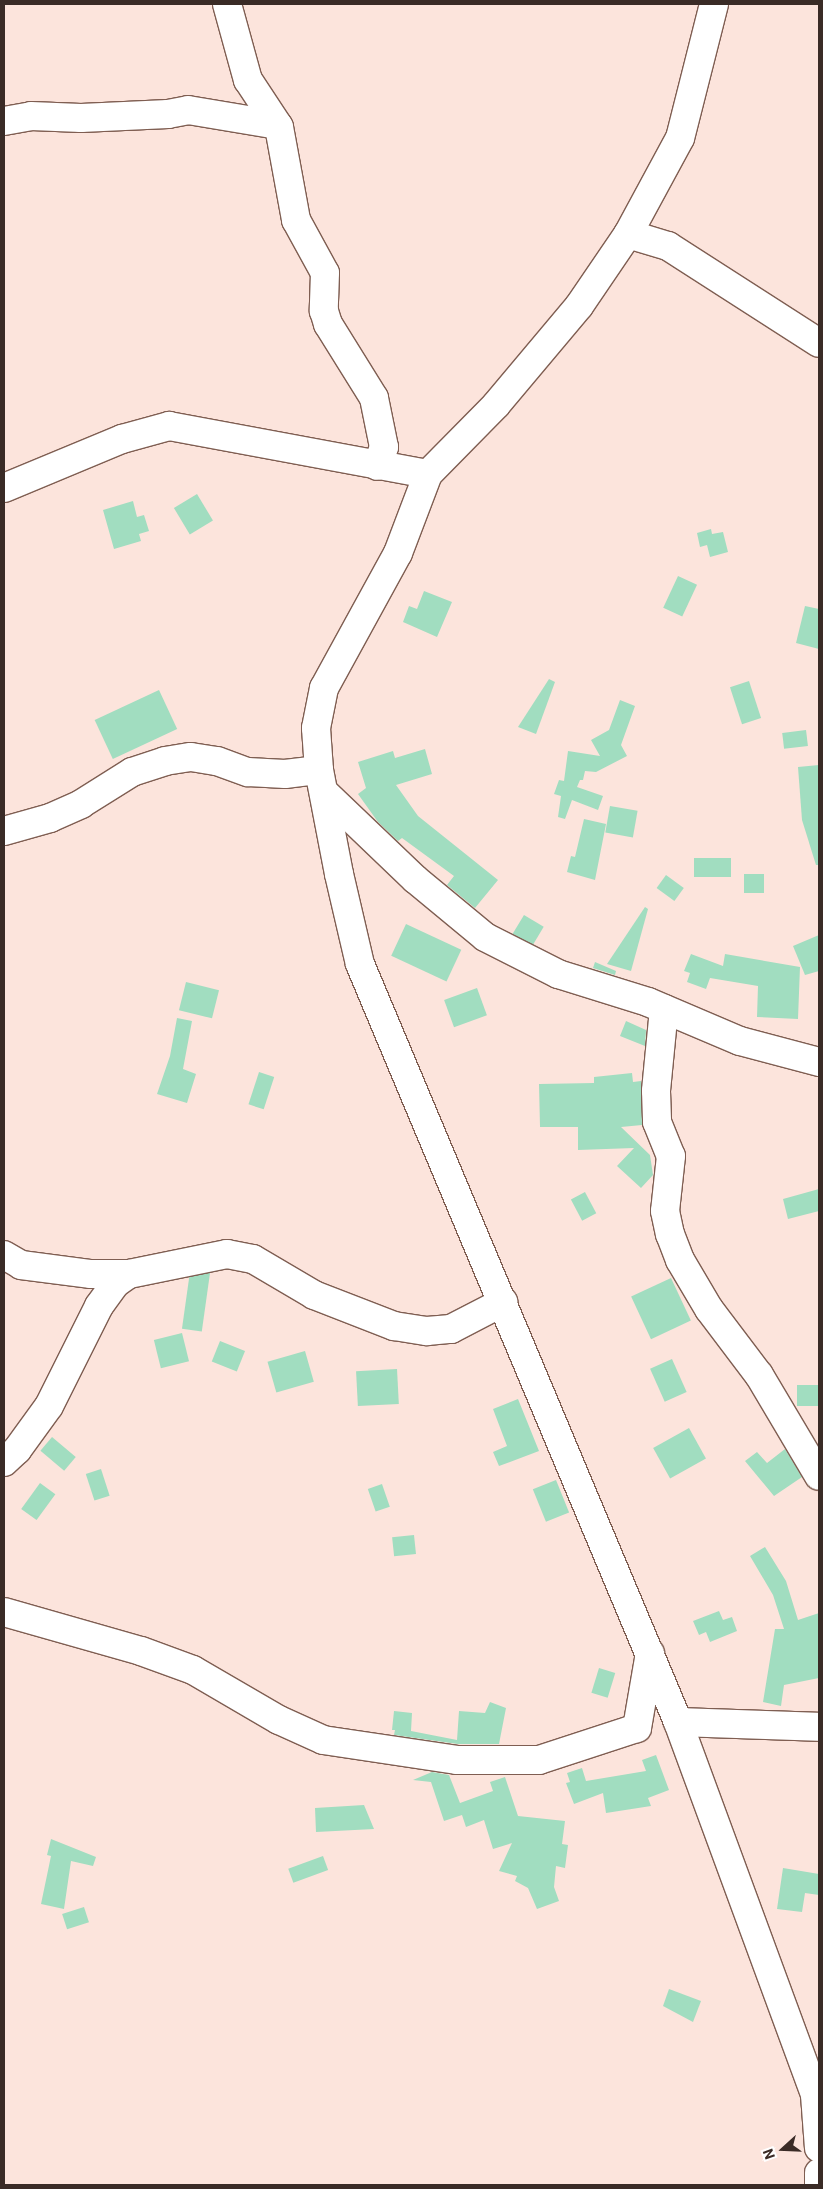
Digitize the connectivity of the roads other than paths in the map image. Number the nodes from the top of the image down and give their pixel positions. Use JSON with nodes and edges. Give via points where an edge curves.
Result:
{"nodes":[{"id":1,"x":227,"y":4,"type":"edge"},
{"id":2,"x":714,"y":4,"type":"edge"},
{"id":3,"x":4,"y":121,"type":"edge"},
{"id":4,"x":278,"y":125,"type":"junction"},
{"id":5,"x":628,"y":234,"type":"junction"},
{"id":6,"x":819,"y":343,"type":"edge"},
{"id":7,"x":377,"y":466,"type":"junction"},
{"id":8,"x":428,"y":474,"type":"junction"},
{"id":9,"x":4,"y":488,"type":"edge"},
{"id":10,"x":322,"y":781,"type":"junction"},
{"id":11,"x":4,"y":831,"type":"edge"},
{"id":12,"x":664,"y":1009,"type":"junction"},
{"id":13,"x":819,"y":1062,"type":"edge"},
{"id":14,"x":4,"y":1255,"type":"edge"},
{"id":15,"x":129,"y":1274,"type":"junction"},
{"id":16,"x":503,"y":1302,"type":"junction"},
{"id":17,"x":4,"y":1462,"type":"edge"},
{"id":18,"x":819,"y":1476,"type":"edge"},
{"id":19,"x":4,"y":1612,"type":"edge"},
{"id":20,"x":650,"y":1653,"type":"junction"},
{"id":21,"x":678,"y":1722,"type":"junction"},
{"id":22,"x":819,"y":1727,"type":"edge"},
{"id":23,"x":819,"y":2148,"type":"edge"},
{"id":24,"x":819,"y":2173,"type":"edge"},
{"id":25,"x":819,"y":2185,"type":"edge"}],
"edges":[{"from":1,"to":4,"type":"street","via":[[248,80]]},
{"from":2,"to":5,"type":"street","via":[[680,138]]},
{"from":3,"to":4,"type":"street","via":[[31,116],[81,118],[188,110]]},
{"from":4,"to":7,"type":"street","via":[[296,220],[325,273],[324,311],[328,324],[374,398],[384,447]]},
{"from":5,"to":6,"type":"street","via":[[668,246]]},
{"from":5,"to":8,"type":"street","via":[[580,306],[496,406]]},
{"from":7,"to":8,"type":"street"},
{"from":7,"to":9,"type":"street","via":[[261,441],[169,426],[122,439]]},
{"from":8,"to":10,"type":"street","via":[[398,553],[324,688],[316,728]]},
{"from":10,"to":11,"type":"street","via":[[248,772],[217,760],[192,757],[165,761],[132,772],[81,804],[50,818]]},
{"from":10,"to":12,"type":"street","via":[[415,880],[485,937],[558,974]]},
{"from":10,"to":16,"type":"street","via":[[347,915],[360,964]]},
{"from":12,"to":13,"type":"street","via":[[740,1041]]},
{"from":12,"to":18,"type":"street","via":[[656,1091],[657,1122],[671,1156],[665,1211],[670,1234],[680,1260],[709,1309],[758,1375]]},
{"from":14,"to":15,"type":"street","via":[[20,1265],[91,1274]]},
{"from":15,"to":16,"type":"street","via":[[227,1254],[253,1259],[314,1295],[394,1326],[426,1331],[450,1329]]},
{"from":15,"to":17,"type":"street","via":[[116,1284],[99,1306],[49,1406],[17,1450]]},
{"from":16,"to":20,"type":"street"},
{"from":19,"to":20,"type":"street","via":[[141,1650],[193,1670],[279,1720],[323,1740],[457,1760],[539,1760],[637,1728]]},
{"from":20,"to":21,"type":"street"},
{"from":21,"to":22,"type":"street"},
{"from":21,"to":23,"type":"street","via":[[815,2095]]},
{"from":24,"to":25,"type":"street"}]}
